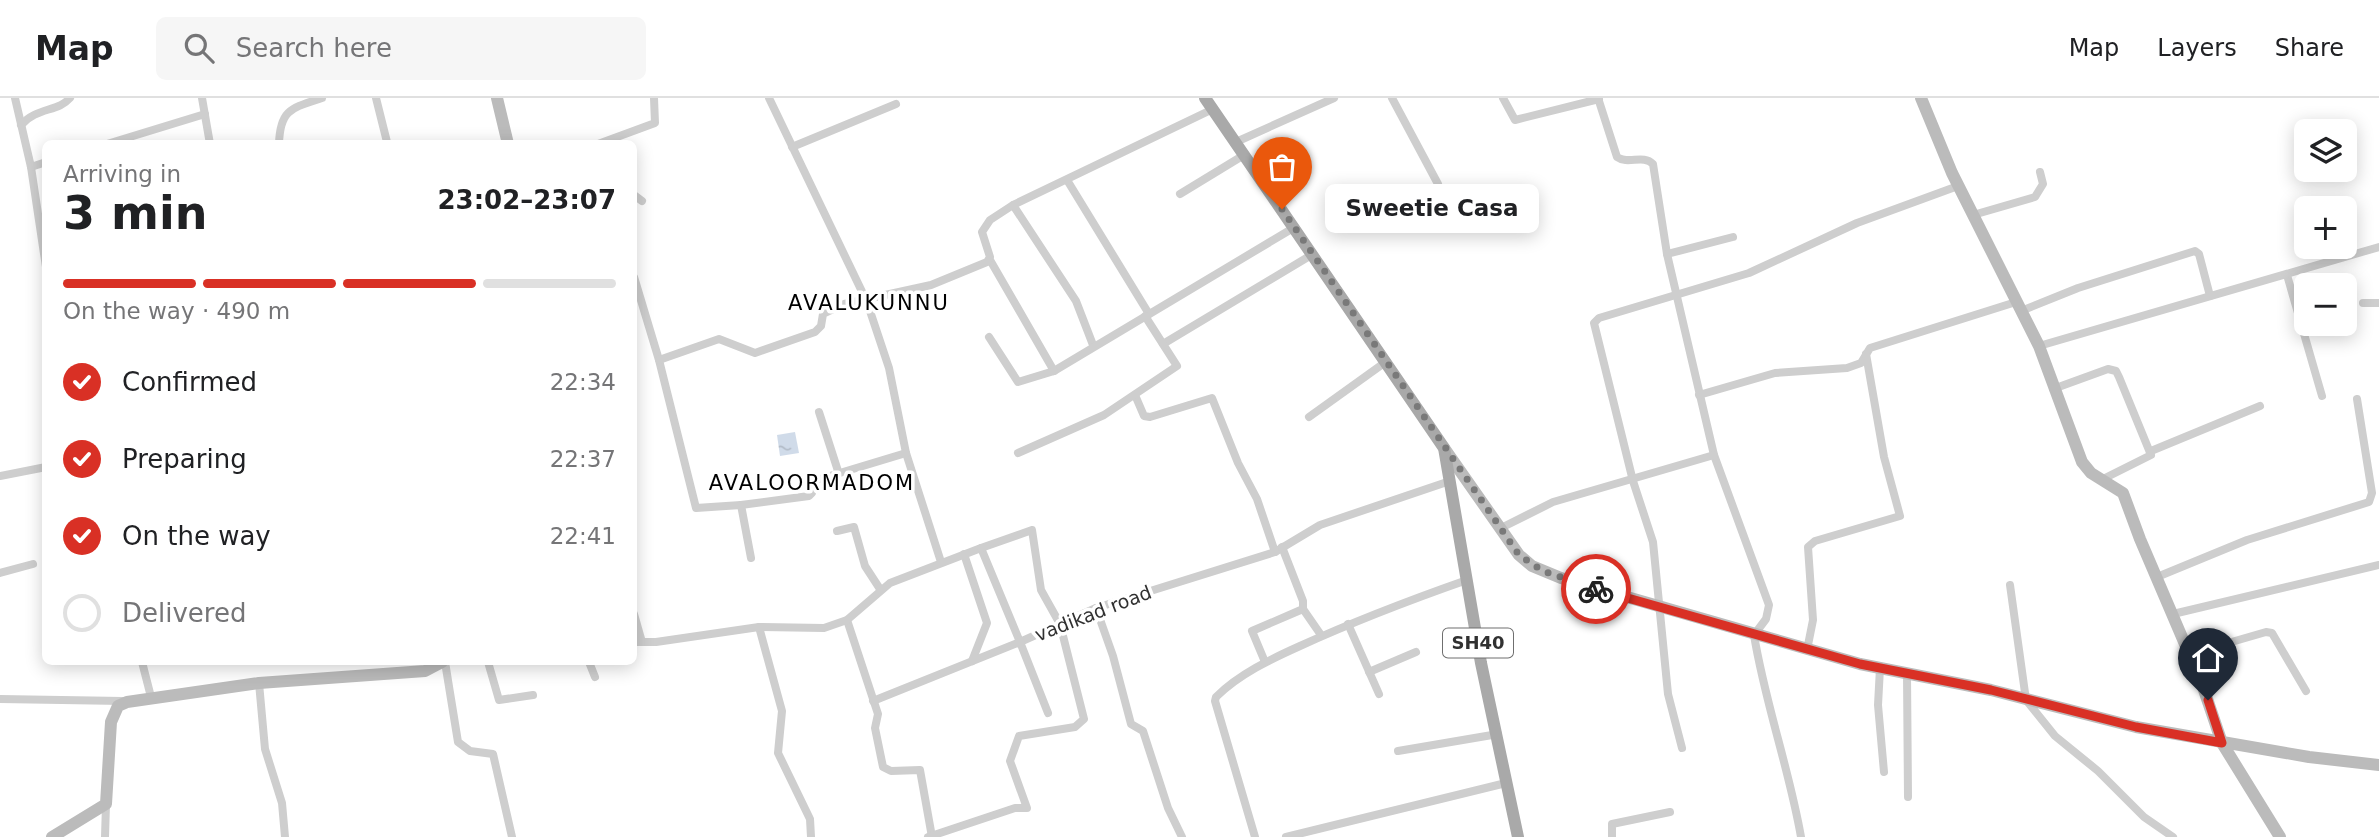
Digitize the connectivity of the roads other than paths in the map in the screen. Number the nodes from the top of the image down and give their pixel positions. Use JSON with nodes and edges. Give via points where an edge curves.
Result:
{"nodes":[{"id":1,"x":15,"y":98,"type":"edge"},
{"id":2,"x":71,"y":98,"type":"edge"},
{"id":3,"x":202,"y":98,"type":"edge"},
{"id":4,"x":322,"y":98,"type":"edge"},
{"id":5,"x":376,"y":98,"type":"edge"},
{"id":6,"x":497,"y":98,"type":"edge"},
{"id":7,"x":654,"y":98,"type":"edge"},
{"id":8,"x":769,"y":98,"type":"edge"},
{"id":9,"x":1334,"y":98,"type":"edge"},
{"id":10,"x":1392,"y":98,"type":"edge"},
{"id":11,"x":1503,"y":98,"type":"edge"},
{"id":12,"x":1921,"y":98,"type":"edge"},
{"id":13,"x":1598,"y":99,"type":"edge"},
{"id":14,"x":896,"y":104,"type":"dead end"},
{"id":15,"x":1209,"y":104,"type":"edge"},
{"id":16,"x":205,"y":114,"type":"junction"},
{"id":17,"x":21,"y":124,"type":"junction"},
{"id":18,"x":120,"y":140,"type":"edge"},
{"id":19,"x":209,"y":140,"type":"edge"},
{"id":20,"x":279,"y":140,"type":"edge"},
{"id":21,"x":386,"y":140,"type":"edge"},
{"id":22,"x":507,"y":140,"type":"edge"},
{"id":23,"x":609,"y":140,"type":"edge"},
{"id":24,"x":1236,"y":142,"type":"junction"},
{"id":25,"x":792,"y":147,"type":"junction"},
{"id":26,"x":1244,"y":155,"type":"junction"},
{"id":27,"x":42,"y":163,"type":"edge"},
{"id":28,"x":31,"y":167,"type":"junction"},
{"id":29,"x":2040,"y":172,"type":"dead end"},
{"id":30,"x":1067,"y":180,"type":"junction"},
{"id":31,"x":1438,"y":184,"type":"dead end"},
{"id":32,"x":1958,"y":186,"type":"junction"},
{"id":33,"x":1180,"y":194,"type":"dead end"},
{"id":34,"x":637,"y":197,"type":"edge"},
{"id":35,"x":642,"y":201,"type":"dead end"},
{"id":36,"x":1013,"y":205,"type":"junction"},
{"id":37,"x":1973,"y":215,"type":"junction"},
{"id":38,"x":1295,"y":227,"type":"junction"},
{"id":39,"x":1733,"y":237,"type":"dead end"},
{"id":40,"x":42,"y":240,"type":"edge"},
{"id":41,"x":2379,"y":247,"type":"edge"},
{"id":42,"x":1314,"y":253,"type":"junction"},
{"id":43,"x":1667,"y":254,"type":"junction"},
{"id":44,"x":990,"y":260,"type":"junction"},
{"id":45,"x":2287,"y":275,"type":"junction"},
{"id":46,"x":637,"y":287,"type":"edge"},
{"id":47,"x":1676,"y":296,"type":"junction"},
{"id":48,"x":2210,"y":296,"type":"junction"},
{"id":49,"x":867,"y":302,"type":"junction"},
{"id":50,"x":2362,"y":303,"type":"dead end"},
{"id":51,"x":2379,"y":303,"type":"edge"},
{"id":52,"x":2018,"y":306,"type":"junction"},
{"id":53,"x":1147,"y":315,"type":"junction"},
{"id":54,"x":989,"y":337,"type":"dead end"},
{"id":55,"x":1163,"y":344,"type":"junction"},
{"id":56,"x":1093,"y":345,"type":"junction"},
{"id":57,"x":2039,"y":346,"type":"junction"},
{"id":58,"x":1866,"y":354,"type":"junction"},
{"id":59,"x":659,"y":360,"type":"junction"},
{"id":60,"x":1387,"y":361,"type":"junction"},
{"id":61,"x":1054,"y":371,"type":"junction"},
{"id":62,"x":2053,"y":389,"type":"junction"},
{"id":63,"x":1135,"y":395,"type":"junction"},
{"id":64,"x":1699,"y":395,"type":"junction"},
{"id":65,"x":2322,"y":396,"type":"dead end"},
{"id":66,"x":2357,"y":399,"type":"dead end"},
{"id":67,"x":2260,"y":406,"type":"dead end"},
{"id":68,"x":819,"y":412,"type":"dead end"},
{"id":69,"x":1309,"y":417,"type":"dead end"},
{"id":70,"x":1444,"y":448,"type":"junction"},
{"id":71,"x":2151,"y":451,"type":"junction"},
{"id":72,"x":906,"y":453,"type":"junction"},
{"id":73,"x":1018,"y":453,"type":"dead end"},
{"id":74,"x":1714,"y":455,"type":"junction"},
{"id":75,"x":42,"y":468,"type":"edge"},
{"id":76,"x":838,"y":471,"type":"junction"},
{"id":77,"x":0,"y":477,"type":"edge"},
{"id":78,"x":2103,"y":479,"type":"junction"},
{"id":79,"x":1450,"y":481,"type":"junction"},
{"id":80,"x":1633,"y":481,"type":"junction"},
{"id":81,"x":2379,"y":500,"type":"edge"},
{"id":82,"x":2369,"y":502,"type":"junction"},
{"id":83,"x":741,"y":506,"type":"junction"},
{"id":84,"x":1501,"y":528,"type":"junction"},
{"id":85,"x":837,"y":531,"type":"dead end"},
{"id":86,"x":981,"y":548,"type":"junction"},
{"id":87,"x":1278,"y":550,"type":"junction"},
{"id":88,"x":964,"y":554,"type":"junction"},
{"id":89,"x":751,"y":558,"type":"dead end"},
{"id":90,"x":941,"y":562,"type":"junction"},
{"id":91,"x":33,"y":564,"type":"dead end"},
{"id":92,"x":2379,"y":565,"type":"edge"},
{"id":93,"x":0,"y":573,"type":"edge"},
{"id":94,"x":2157,"y":577,"type":"junction"},
{"id":95,"x":1467,"y":580,"type":"junction"},
{"id":96,"x":2010,"y":585,"type":"dead end"},
{"id":97,"x":880,"y":589,"type":"junction"},
{"id":98,"x":1657,"y":606,"type":"junction"},
{"id":99,"x":1096,"y":608,"type":"junction"},
{"id":100,"x":1303,"y":609,"type":"junction"},
{"id":101,"x":2173,"y":614,"type":"junction"},
{"id":102,"x":847,"y":620,"type":"junction"},
{"id":103,"x":1060,"y":624,"type":"junction"},
{"id":104,"x":1348,"y":624,"type":"junction"},
{"id":105,"x":760,"y":628,"type":"junction"},
{"id":106,"x":1321,"y":635,"type":"junction"},
{"id":107,"x":1754,"y":635,"type":"junction"},
{"id":108,"x":638,"y":642,"type":"edge"},
{"id":109,"x":1020,"y":642,"type":"junction"},
{"id":110,"x":1807,"y":650,"type":"junction"},
{"id":111,"x":1416,"y":652,"type":"dead end"},
{"id":112,"x":2190,"y":654,"type":"junction"},
{"id":113,"x":972,"y":661,"type":"junction"},
{"id":114,"x":1265,"y":662,"type":"junction"},
{"id":115,"x":143,"y":665,"type":"edge"},
{"id":116,"x":438,"y":665,"type":"edge"},
{"id":117,"x":445,"y":665,"type":"edge"},
{"id":118,"x":489,"y":665,"type":"edge"},
{"id":119,"x":590,"y":665,"type":"edge"},
{"id":120,"x":1880,"y":668,"type":"junction"},
{"id":121,"x":1369,"y":672,"type":"junction"},
{"id":122,"x":1907,"y":674,"type":"junction"},
{"id":123,"x":595,"y":677,"type":"dead end"},
{"id":124,"x":259,"y":683,"type":"junction"},
{"id":125,"x":2306,"y":691,"type":"dead end"},
{"id":126,"x":1379,"y":694,"type":"dead end"},
{"id":127,"x":533,"y":695,"type":"dead end"},
{"id":128,"x":151,"y":697,"type":"junction"},
{"id":129,"x":0,"y":699,"type":"edge"},
{"id":130,"x":2026,"y":700,"type":"junction"},
{"id":131,"x":873,"y":701,"type":"junction"},
{"id":132,"x":127,"y":702,"type":"junction"},
{"id":133,"x":1048,"y":713,"type":"dead end"},
{"id":134,"x":1498,"y":734,"type":"junction"},
{"id":135,"x":2222,"y":743,"type":"junction"},
{"id":136,"x":1682,"y":748,"type":"dead end"},
{"id":137,"x":1398,"y":751,"type":"dead end"},
{"id":138,"x":2379,"y":765,"type":"edge"},
{"id":139,"x":1884,"y":772,"type":"dead end"},
{"id":140,"x":1506,"y":783,"type":"junction"},
{"id":141,"x":1908,"y":797,"type":"dead end"},
{"id":142,"x":106,"y":804,"type":"junction"},
{"id":143,"x":1670,"y":812,"type":"dead end"},
{"id":144,"x":52,"y":837,"type":"edge"},
{"id":145,"x":105,"y":837,"type":"edge"},
{"id":146,"x":285,"y":837,"type":"edge"},
{"id":147,"x":512,"y":837,"type":"edge"},
{"id":148,"x":811,"y":837,"type":"edge"},
{"id":149,"x":931,"y":837,"type":"edge"},
{"id":150,"x":1182,"y":837,"type":"edge"},
{"id":151,"x":1255,"y":837,"type":"edge"},
{"id":152,"x":1286,"y":837,"type":"edge"},
{"id":153,"x":1518,"y":837,"type":"edge"},
{"id":154,"x":1612,"y":837,"type":"edge"},
{"id":155,"x":1801,"y":837,"type":"edge"},
{"id":156,"x":2173,"y":837,"type":"edge"},
{"id":157,"x":2280,"y":837,"type":"edge"}],
"edges":[{"from":1,"to":17,"type":"street"},
{"from":2,"to":17,"type":"street","via":[[30,114]]},
{"from":3,"to":16,"type":"street"},
{"from":4,"to":20,"type":"street","via":[[285,115]]},
{"from":5,"to":21,"type":"street"},
{"from":6,"to":22,"type":"main road"},
{"from":7,"to":23,"type":"street","via":[[655,123]]},
{"from":8,"to":25,"type":"street"},
{"from":9,"to":24,"type":"street"},
{"from":10,"to":31,"type":"street"},
{"from":11,"to":13,"type":"street","via":[[1516,120]]},
{"from":12,"to":32,"type":"main road"},
{"from":13,"to":43,"type":"street","via":[[1619,159],[1646,159],[1653,164]]},
{"from":14,"to":25,"type":"street"},
{"from":15,"to":24,"type":"main road","number":"SH40"},
{"from":15,"to":30,"type":"street"},
{"from":16,"to":18,"type":"street"},
{"from":16,"to":19,"type":"street"},
{"from":17,"to":28,"type":"street"},
{"from":24,"to":26,"type":"main road","number":"SH40"},
{"from":25,"to":49,"type":"street"},
{"from":26,"to":33,"type":"street"},
{"from":26,"to":38,"type":"main road","number":"SH40"},
{"from":27,"to":28,"type":"street"},
{"from":28,"to":40,"type":"street"},
{"from":29,"to":37,"type":"street","via":[[2043,184],[2035,197]]},
{"from":30,"to":36,"type":"street"},
{"from":30,"to":53,"type":"street"},
{"from":32,"to":37,"type":"main road"},
{"from":32,"to":47,"type":"street","via":[[1857,223],[1749,274]]},
{"from":34,"to":35,"type":"street"},
{"from":36,"to":44,"type":"street","via":[[984,226]]},
{"from":36,"to":56,"type":"street","via":[[1076,301]]},
{"from":37,"to":52,"type":"main road"},
{"from":38,"to":42,"type":"main road","number":"SH40"},
{"from":38,"to":53,"type":"street"},
{"from":39,"to":43,"type":"street"},
{"from":41,"to":45,"type":"street"},
{"from":42,"to":55,"type":"street"},
{"from":42,"to":60,"type":"main road","number":"SH40"},
{"from":43,"to":47,"type":"street"},
{"from":44,"to":49,"type":"street","via":[[931,285]]},
{"from":44,"to":61,"type":"street"},
{"from":45,"to":48,"type":"street"},
{"from":45,"to":65,"type":"street"},
{"from":46,"to":59,"type":"street"},
{"from":47,"to":64,"type":"street"},
{"from":47,"to":80,"type":"street","via":[[1594,323]]},
{"from":48,"to":52,"type":"street","via":[[2199,254],[2194,251]]},
{"from":48,"to":57,"type":"street"},
{"from":49,"to":59,"type":"street","via":[[844,304],[823,314],[815,332],[755,353],[719,339]]},
{"from":49,"to":72,"type":"street","via":[[889,368]]},
{"from":50,"to":51,"type":"street"},
{"from":52,"to":57,"type":"main road"},
{"from":52,"to":58,"type":"street","via":[[1902,336],[1870,348]]},
{"from":53,"to":55,"type":"street"},
{"from":53,"to":56,"type":"street"},
{"from":54,"to":61,"type":"street","via":[[1018,382]]},
{"from":55,"to":63,"type":"street","via":[[1177,366]]},
{"from":56,"to":61,"type":"street"},
{"from":57,"to":62,"type":"main road"},
{"from":58,"to":64,"type":"street","via":[[1861,363],[1847,368],[1775,373]]},
{"from":58,"to":110,"type":"street","via":[[1900,516],[1808,547],[1813,620]]},
{"from":59,"to":83,"type":"street","via":[[696,508]]},
{"from":60,"to":69,"type":"street"},
{"from":60,"to":70,"type":"main road","number":"SH40"},
{"from":62,"to":71,"type":"street","via":[[2113,369]]},
{"from":62,"to":78,"type":"main road","via":[[2082,462]]},
{"from":63,"to":73,"type":"street","via":[[1095,419]]},
{"from":63,"to":87,"type":"street","via":[[1144,416],[1150,417],[1212,398]]},
{"from":64,"to":74,"type":"street"},
{"from":66,"to":82,"type":"street","via":[[2372,494]]},
{"from":67,"to":71,"type":"street"},
{"from":68,"to":76,"type":"street"},
{"from":70,"to":79,"type":"main road","number":"SH40"},
{"from":70,"to":84,"type":"main road"},
{"from":71,"to":78,"type":"street","via":[[2147,459]]},
{"from":72,"to":76,"type":"street"},
{"from":72,"to":90,"type":"street"},
{"from":74,"to":80,"type":"street"},
{"from":74,"to":107,"type":"street","via":[[1769,604]]},
{"from":75,"to":77,"type":"street"},
{"from":76,"to":83,"type":"street","via":[[810,482],[809,496]]},
{"from":78,"to":94,"type":"main road","via":[[2123,493]]},
{"from":79,"to":87,"type":"street","name":"vadikad road","via":[[1320,525]]},
{"from":79,"to":95,"type":"main road","number":"SH40"},
{"from":80,"to":84,"type":"street","via":[[1553,502]]},
{"from":80,"to":98,"type":"street","via":[[1653,542]]},
{"from":81,"to":82,"type":"street"},
{"from":82,"to":94,"type":"street","via":[[2248,540]]},
{"from":83,"to":89,"type":"street"},
{"from":84,"to":98,"type":"main road","via":[[1532,566]]},
{"from":85,"to":97,"type":"street","via":[[854,527],[865,566]]},
{"from":86,"to":88,"type":"street"},
{"from":86,"to":103,"type":"street","via":[[1032,530],[1041,590]]},
{"from":86,"to":109,"type":"street","name":"vadikad road"},
{"from":87,"to":99,"type":"street","name":"vadikad road"},
{"from":87,"to":100,"type":"street"},
{"from":88,"to":90,"type":"street"},
{"from":88,"to":113,"type":"street","via":[[987,623]]},
{"from":90,"to":97,"type":"street"},
{"from":91,"to":93,"type":"street"},
{"from":92,"to":101,"type":"street"},
{"from":94,"to":101,"type":"main road"},
{"from":95,"to":104,"type":"street"},
{"from":95,"to":134,"type":"main road","number":"SH40"},
{"from":96,"to":130,"type":"street"},
{"from":97,"to":102,"type":"street"},
{"from":98,"to":107,"type":"main road"},
{"from":98,"to":136,"type":"street","via":[[1668,694]]},
{"from":99,"to":103,"type":"street","name":"vadikad road"},
{"from":99,"to":150,"type":"street","via":[[1131,724],[1143,731]]},
{"from":100,"to":106,"type":"street"},
{"from":100,"to":114,"type":"street","via":[[1252,631]]},
{"from":101,"to":112,"type":"main road"},
{"from":102,"to":105,"type":"street","via":[[824,628]]},
{"from":102,"to":131,"type":"street"},
{"from":103,"to":109,"type":"street","name":"vadikad road"},
{"from":103,"to":149,"type":"street","via":[[1084,719],[1075,727],[1019,737],[1010,761],[1027,808]]},
{"from":104,"to":106,"type":"street"},
{"from":104,"to":121,"type":"street"},
{"from":105,"to":108,"type":"street"},
{"from":105,"to":148,"type":"street","via":[[782,710],[778,753],[810,819]]},
{"from":106,"to":114,"type":"street"},
{"from":107,"to":110,"type":"main road"},
{"from":107,"to":155,"type":"street"},
{"from":109,"to":113,"type":"street"},
{"from":109,"to":133,"type":"street"},
{"from":110,"to":120,"type":"main road"},
{"from":111,"to":121,"type":"street"},
{"from":112,"to":125,"type":"street","via":[[2272,633]]},
{"from":112,"to":135,"type":"main road"},
{"from":113,"to":131,"type":"street"},
{"from":114,"to":151,"type":"street","via":[[1222,691],[1215,701]]},
{"from":115,"to":128,"type":"street"},
{"from":116,"to":124,"type":"main road","via":[[425,671]]},
{"from":117,"to":147,"type":"street","via":[[458,742],[470,751],[493,754]]},
{"from":118,"to":127,"type":"street","via":[[499,700]]},
{"from":119,"to":123,"type":"street"},
{"from":120,"to":122,"type":"main road"},
{"from":120,"to":139,"type":"street"},
{"from":121,"to":126,"type":"street"},
{"from":122,"to":130,"type":"main road"},
{"from":122,"to":141,"type":"street"},
{"from":124,"to":128,"type":"main road"},
{"from":124,"to":146,"type":"street","via":[[265,748],[282,803]]},
{"from":128,"to":132,"type":"main road"},
{"from":129,"to":132,"type":"street"},
{"from":130,"to":135,"type":"main road"},
{"from":130,"to":156,"type":"street","via":[[2055,736],[2144,817]]},
{"from":131,"to":149,"type":"street","via":[[883,767],[920,770]]},
{"from":132,"to":142,"type":"main road","via":[[118,706],[111,722]]},
{"from":134,"to":137,"type":"street"},
{"from":134,"to":140,"type":"main road","number":"SH40"},
{"from":135,"to":138,"type":"main road"},
{"from":135,"to":157,"type":"main road"},
{"from":140,"to":152,"type":"street"},
{"from":140,"to":153,"type":"main road","number":"SH40"},
{"from":142,"to":144,"type":"main road"},
{"from":142,"to":145,"type":"street"},
{"from":143,"to":154,"type":"street","via":[[1612,824]]}]}
